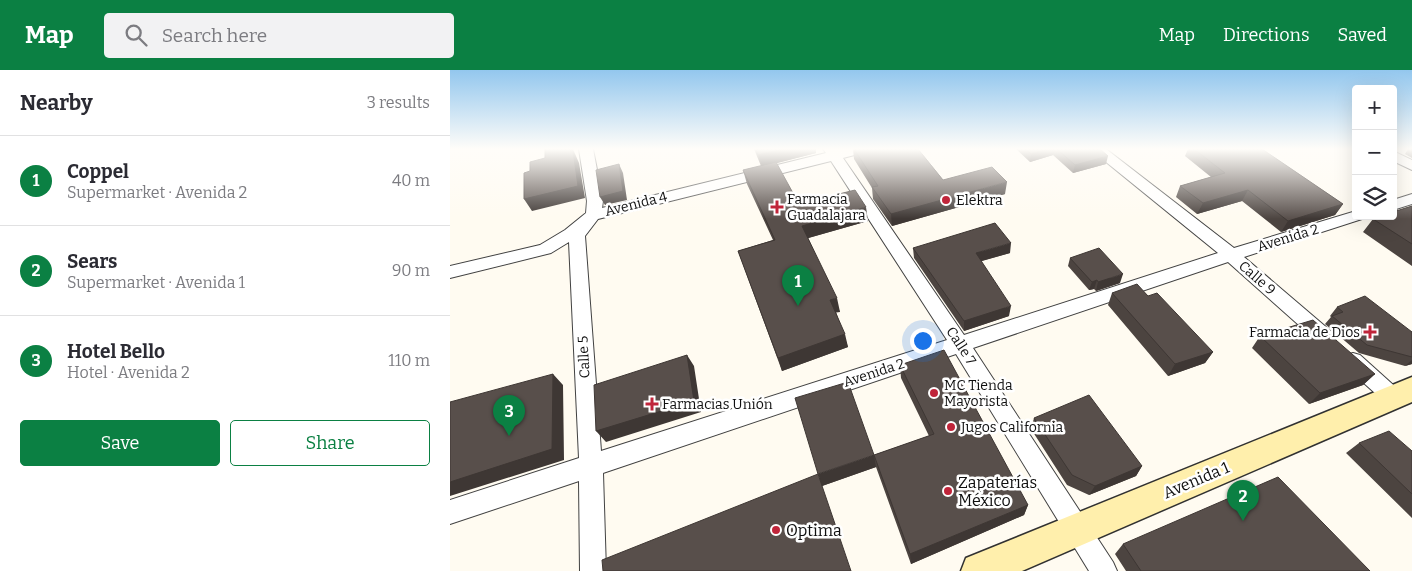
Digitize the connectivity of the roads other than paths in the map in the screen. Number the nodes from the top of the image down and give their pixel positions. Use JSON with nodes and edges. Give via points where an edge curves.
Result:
{"nodes":[{"id":1,"x":590,"y":172,"type":"edge"},
{"id":2,"x":755,"y":172,"type":"edge"},
{"id":3,"x":846,"y":172,"type":"edge"},
{"id":4,"x":1126,"y":172,"type":"edge"},
{"id":5,"x":1412,"y":199,"type":"edge"},
{"id":6,"x":1397,"y":203,"type":"edge"},
{"id":7,"x":593,"y":215,"type":"junction"},
{"id":8,"x":1352,"y":217,"type":"edge"},
{"id":9,"x":1231,"y":255,"type":"junction"},
{"id":10,"x":450,"y":272,"type":"edge"},
{"id":11,"x":960,"y":344,"type":"junction"},
{"id":12,"x":1406,"y":399,"type":"edge"},
{"id":13,"x":591,"y":467,"type":"junction"},
{"id":14,"x":450,"y":512,"type":"edge"},
{"id":15,"x":1078,"y":528,"type":"junction"},
{"id":16,"x":593,"y":571,"type":"edge"},
{"id":17,"x":979,"y":571,"type":"edge"},
{"id":18,"x":1104,"y":571,"type":"edge"}],
"edges":[{"from":1,"to":7,"type":"street","via":[[596,201]]},
{"from":2,"to":7,"type":"street","name":"Avenida 4"},
{"from":3,"to":11,"type":"street","name":"Calle 7"},
{"from":4,"to":9,"type":"street","name":"Calle 9"},
{"from":5,"to":6,"type":"street"},
{"from":7,"to":10,"type":"street","name":"Avenida 4","via":[[571,234],[545,249]]},
{"from":7,"to":13,"type":"street","name":"Calle 5","via":[[577,234]]},
{"from":8,"to":9,"type":"street","name":"Avenida 2"},
{"from":9,"to":11,"type":"street","name":"Avenida 2"},
{"from":9,"to":12,"type":"street","name":"Calle 9"},
{"from":11,"to":13,"type":"street","name":"Avenida 2"},
{"from":11,"to":15,"type":"street","name":"Calle 7"},
{"from":12,"to":15,"type":"main road","name":"Avenida 1"},
{"from":13,"to":14,"type":"street","name":"Avenida 2"},
{"from":13,"to":16,"type":"street","name":"Calle 5"},
{"from":15,"to":17,"type":"main road","name":"Avenida 1"},
{"from":15,"to":18,"type":"street","name":"Calle 7"}]}
